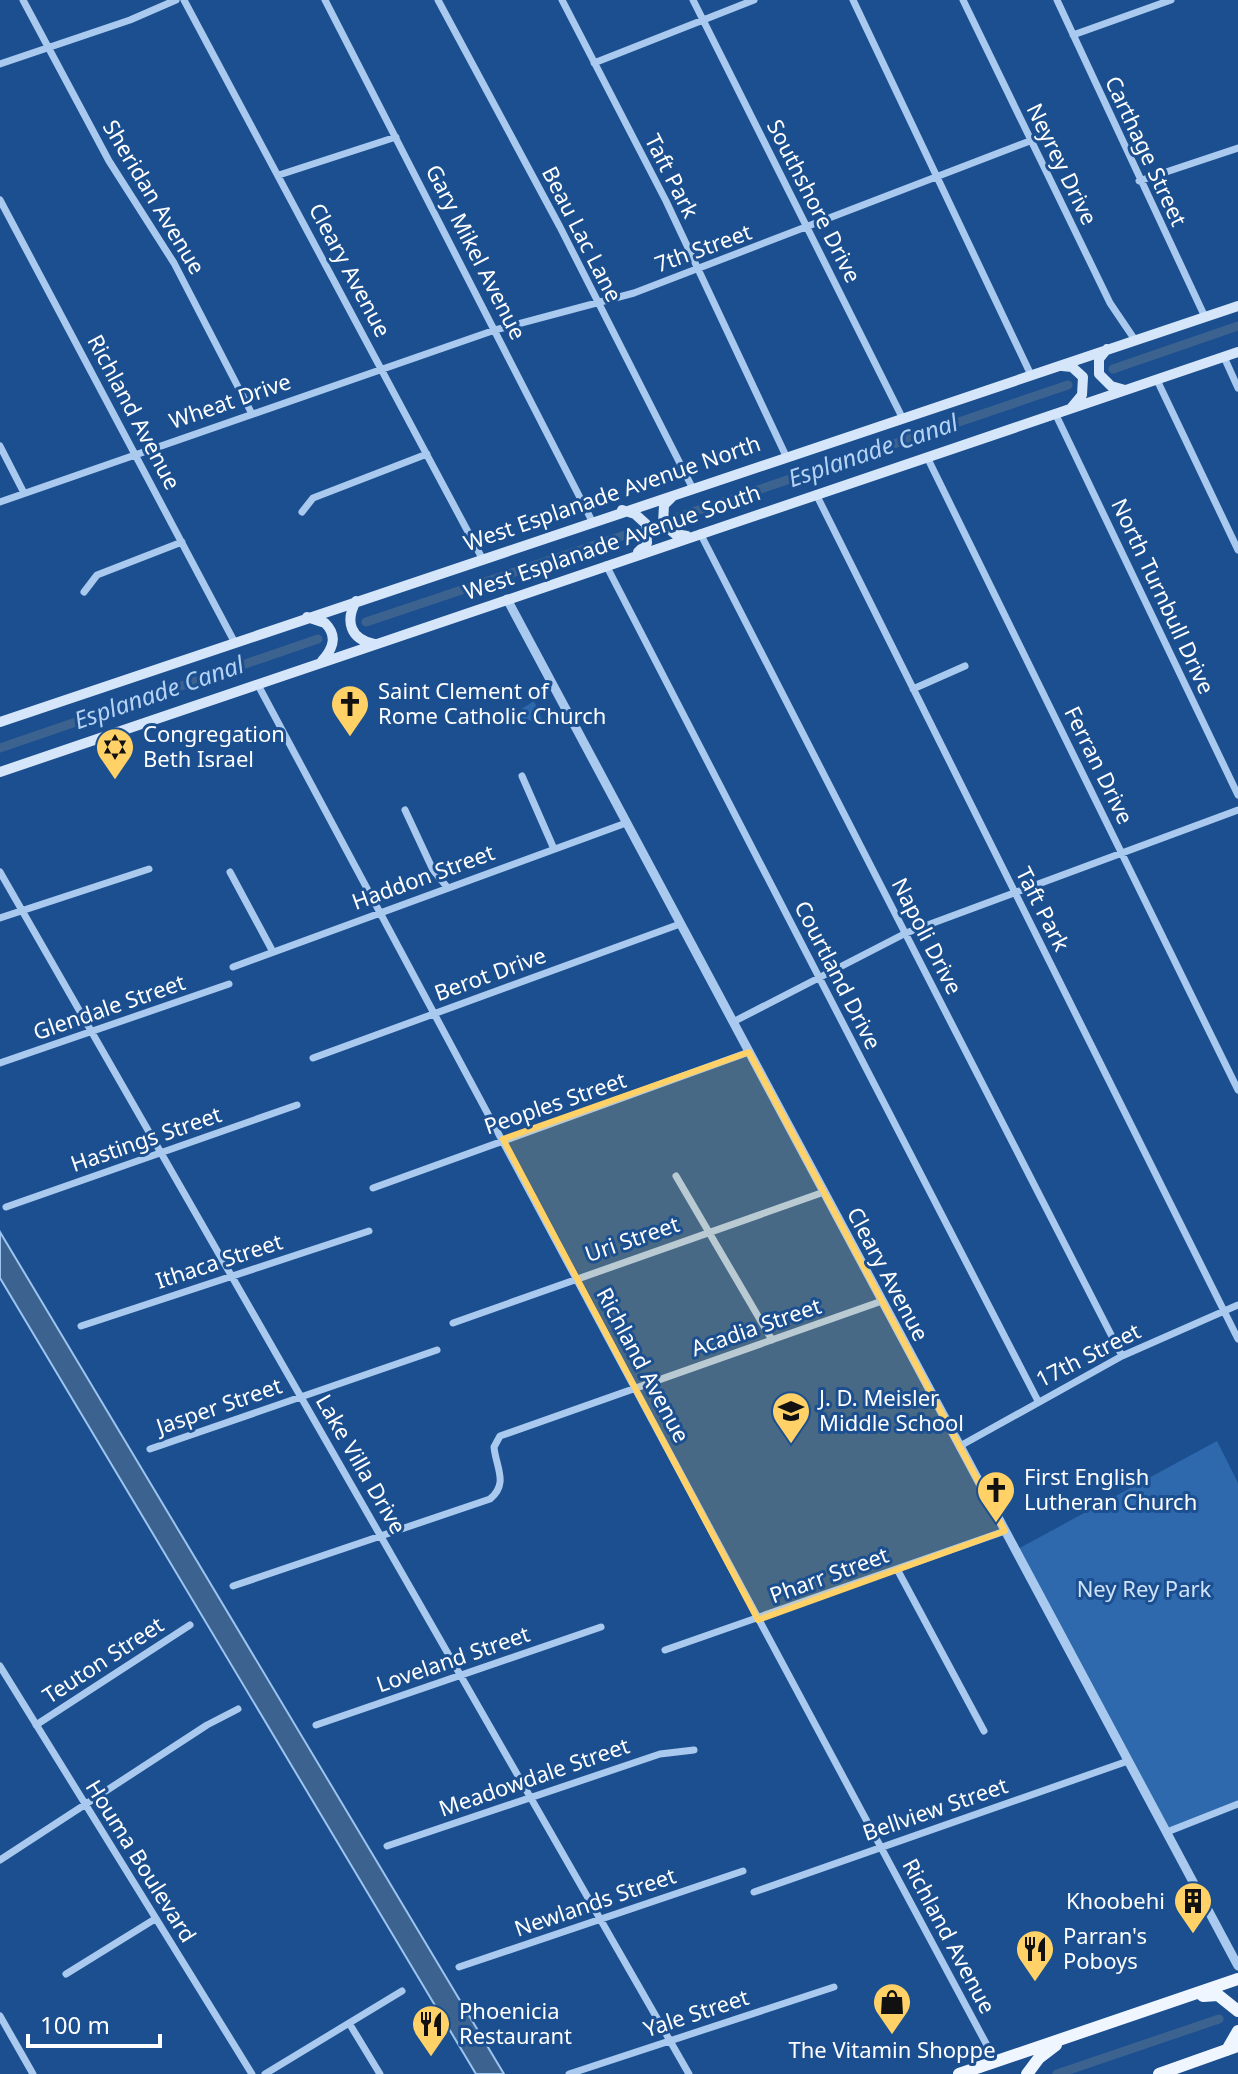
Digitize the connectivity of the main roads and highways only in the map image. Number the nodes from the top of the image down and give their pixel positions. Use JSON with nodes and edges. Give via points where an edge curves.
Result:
{"nodes":[{"id":1,"x":1238,"y":306,"type":"edge"},
{"id":2,"x":1108,"y":348,"type":"junction"},
{"id":3,"x":1238,"y":352,"type":"edge"},
{"id":4,"x":1058,"y":366,"type":"junction"},
{"id":5,"x":1126,"y":390,"type":"junction"},
{"id":6,"x":1070,"y":408,"type":"junction"},
{"id":7,"x":677,"y":492,"type":"junction"},
{"id":8,"x":622,"y":510,"type":"junction"},
{"id":9,"x":695,"y":535,"type":"junction"},
{"id":10,"x":634,"y":556,"type":"junction"},
{"id":11,"x":356,"y":601,"type":"junction"},
{"id":12,"x":306,"y":617,"type":"junction"},
{"id":13,"x":376,"y":644,"type":"junction"},
{"id":14,"x":320,"y":663,"type":"junction"},
{"id":15,"x":0,"y":722,"type":"edge"},
{"id":16,"x":0,"y":772,"type":"edge"},
{"id":17,"x":1238,"y":1979,"type":"edge"},
{"id":18,"x":1186,"y":1997,"type":"junction"},
{"id":19,"x":1238,"y":2011,"type":"edge"},
{"id":20,"x":1238,"y":2031,"type":"edge"},
{"id":21,"x":1064,"y":2038,"type":"junction"},
{"id":22,"x":1233,"y":2048,"type":"edge"},
{"id":23,"x":959,"y":2074,"type":"edge"},
{"id":24,"x":1027,"y":2074,"type":"edge"},
{"id":25,"x":1159,"y":2074,"type":"edge"}],
"edges":[{"from":1,"to":2,"type":"main road","name":"West Esplanade Avenue North"},
{"from":2,"to":4,"type":"main road","name":"West Esplanade Avenue North"},
{"from":2,"to":5,"type":"main road","via":[[1099,359],[1099,374],[1111,386]]},
{"from":3,"to":5,"type":"main road","name":"West Esplanade Avenue South"},
{"from":4,"to":6,"type":"main road","via":[[1072,367],[1083,377],[1082,395]]},
{"from":4,"to":7,"type":"main road","name":"West Esplanade Avenue North"},
{"from":5,"to":6,"type":"main road","name":"West Esplanade Avenue South"},
{"from":6,"to":9,"type":"main road","name":"West Esplanade Avenue South"},
{"from":7,"to":8,"type":"main road","name":"West Esplanade Avenue North"},
{"from":7,"to":9,"type":"main road","via":[[664,505],[663,524],[675,534]]},
{"from":8,"to":10,"type":"main road","via":[[646,524],[647,543]]},
{"from":8,"to":11,"type":"main road","name":"West Esplanade Avenue North"},
{"from":9,"to":10,"type":"main road","name":"West Esplanade Avenue South"},
{"from":10,"to":13,"type":"main road","name":"West Esplanade Avenue South"},
{"from":11,"to":12,"type":"main road","name":"West Esplanade Avenue North"},
{"from":11,"to":13,"type":"main road","via":[[351,627],[357,637]]},
{"from":12,"to":14,"type":"main road","via":[[325,623],[333,637]]},
{"from":12,"to":15,"type":"main road","name":"West Esplanade Avenue North"},
{"from":13,"to":14,"type":"main road","name":"West Esplanade Avenue South"},
{"from":14,"to":16,"type":"main road","name":"West Esplanade Avenue South"},
{"from":17,"to":18,"type":"main road"},
{"from":18,"to":19,"type":"main road","via":[[1218,1995]]},
{"from":18,"to":21,"type":"main road"},
{"from":20,"to":22,"type":"main road"},
{"from":21,"to":23,"type":"main road"},
{"from":21,"to":24,"type":"main road"},
{"from":22,"to":25,"type":"main road"}]}
